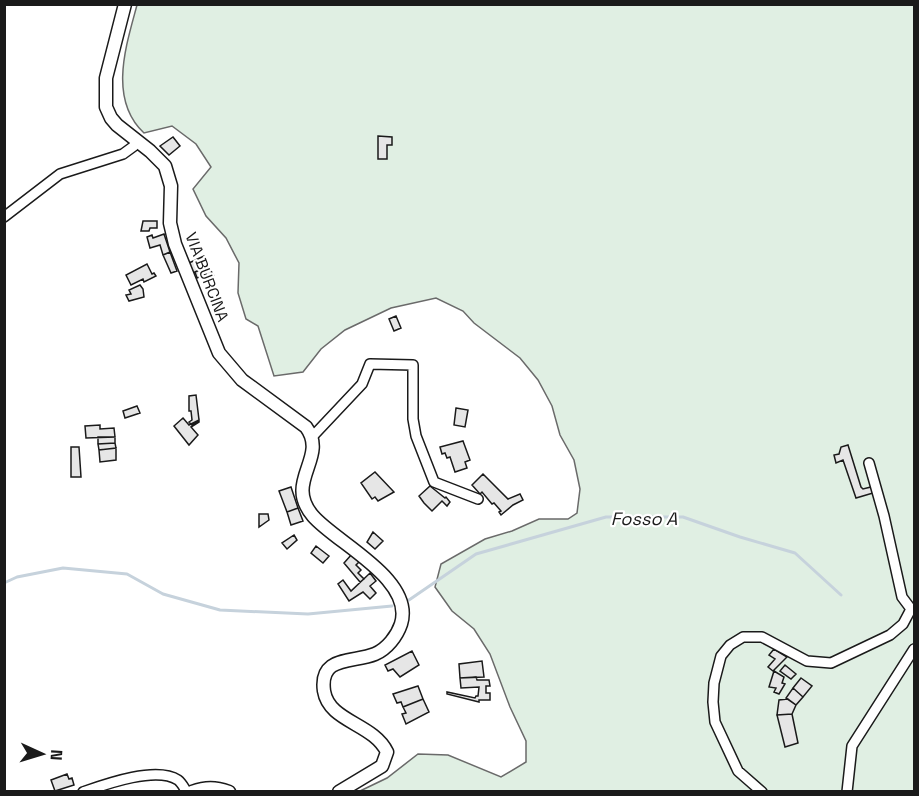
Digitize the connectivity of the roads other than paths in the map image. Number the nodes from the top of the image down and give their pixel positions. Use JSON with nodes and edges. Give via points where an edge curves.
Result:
{"nodes":[{"id":1,"x":125,"y":4,"type":"edge"},
{"id":2,"x":138,"y":141,"type":"junction"},
{"id":3,"x":4,"y":217,"type":"edge"},
{"id":4,"x":313,"y":436,"type":"junction"},
{"id":5,"x":869,"y":463,"type":"dead end"},
{"id":6,"x":478,"y":499,"type":"dead end"},
{"id":7,"x":913,"y":609,"type":"edge"},
{"id":8,"x":915,"y":649,"type":"edge"},
{"id":9,"x":83,"y":792,"type":"edge"},
{"id":10,"x":187,"y":792,"type":"edge"},
{"id":11,"x":192,"y":792,"type":"edge"},
{"id":12,"x":228,"y":792,"type":"edge"},
{"id":13,"x":339,"y":792,"type":"edge"},
{"id":14,"x":762,"y":792,"type":"edge"},
{"id":15,"x":847,"y":792,"type":"edge"}],
"edges":[{"from":1,"to":2,"type":"street","name":"VIA BURCINA","via":[[106,78],[106,107],[117,125]]},
{"from":2,"to":3,"type":"street","via":[[123,154],[60,174]]},
{"from":2,"to":4,"type":"street","name":"VIA BURCINA","via":[[159,158],[168,174],[175,244],[219,353],[242,380]]},
{"from":4,"to":6,"type":"street","via":[[363,384],[370,364],[413,365],[416,436],[434,482]]},
{"from":4,"to":13,"type":"street","via":[[314,450],[303,476],[305,503],[321,524],[384,576],[403,611],[402,623],[388,646],[366,657],[337,662],[329,667],[325,678],[324,689],[332,709],[366,730],[387,752],[382,766]]},
{"from":5,"to":7,"type":"street","via":[[902,597]]},
{"from":7,"to":14,"type":"street","via":[[890,635],[831,663],[807,661],[762,637],[743,637],[730,645],[721,656],[714,683],[715,722],[738,771]]},
{"from":8,"to":15,"type":"street","via":[[852,746]]},
{"from":9,"to":10,"type":"street","via":[[126,777],[167,776],[179,781]]},
{"from":11,"to":12,"type":"street","via":[[204,787]]}]}
